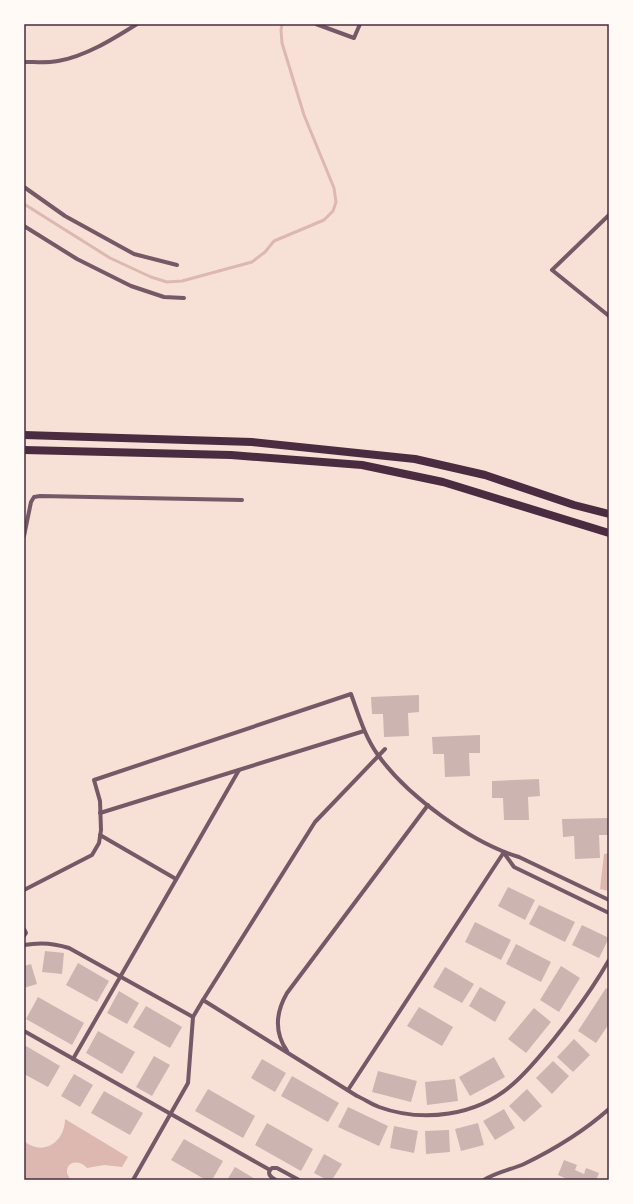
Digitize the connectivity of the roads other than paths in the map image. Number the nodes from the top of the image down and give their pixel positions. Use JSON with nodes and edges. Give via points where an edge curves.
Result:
{"nodes":[{"id":1,"x":137,"y":24,"type":"edge"},
{"id":2,"x":316,"y":24,"type":"edge"},
{"id":3,"x":360,"y":24,"type":"edge"},
{"id":4,"x":24,"y":62,"type":"edge"},
{"id":5,"x":24,"y":187,"type":"edge"},
{"id":6,"x":609,"y":215,"type":"edge"},
{"id":7,"x":24,"y":226,"type":"edge"},
{"id":8,"x":177,"y":265,"type":"dead end"},
{"id":9,"x":184,"y":298,"type":"dead end"},
{"id":10,"x":609,"y":316,"type":"edge"},
{"id":11,"x":24,"y":435,"type":"edge"},
{"id":12,"x":24,"y":450,"type":"edge"},
{"id":13,"x":242,"y":500,"type":"dead end"},
{"id":14,"x":609,"y":514,"type":"edge"},
{"id":15,"x":609,"y":533,"type":"edge"},
{"id":16,"x":24,"y":536,"type":"edge"},
{"id":17,"x":364,"y":731,"type":"junction"},
{"id":18,"x":385,"y":749,"type":"dead end"},
{"id":19,"x":378,"y":756,"type":"junction"},
{"id":20,"x":239,"y":770,"type":"junction"},
{"id":21,"x":428,"y":805,"type":"junction"},
{"id":22,"x":100,"y":813,"type":"junction"},
{"id":23,"x":100,"y":836,"type":"junction"},
{"id":24,"x":504,"y":852,"type":"junction"},
{"id":25,"x":176,"y":879,"type":"junction"},
{"id":26,"x":24,"y":890,"type":"edge"},
{"id":27,"x":609,"y":900,"type":"edge"},
{"id":28,"x":609,"y":913,"type":"edge"},
{"id":29,"x":24,"y":929,"type":"edge"},
{"id":30,"x":24,"y":936,"type":"edge"},
{"id":31,"x":24,"y":945,"type":"edge"},
{"id":32,"x":609,"y":960,"type":"edge"},
{"id":33,"x":121,"y":976,"type":"junction"},
{"id":34,"x":203,"y":1000,"type":"junction"},
{"id":35,"x":193,"y":1017,"type":"junction"},
{"id":36,"x":24,"y":1031,"type":"edge"},
{"id":37,"x":288,"y":1053,"type":"junction"},
{"id":38,"x":73,"y":1059,"type":"junction"},
{"id":39,"x":348,"y":1090,"type":"junction"},
{"id":40,"x":609,"y":1109,"type":"edge"},
{"id":41,"x":170,"y":1114,"type":"junction"},
{"id":42,"x":270,"y":1170,"type":"junction"},
{"id":43,"x":133,"y":1180,"type":"edge"},
{"id":44,"x":276,"y":1180,"type":"edge"},
{"id":45,"x":298,"y":1180,"type":"edge"},
{"id":46,"x":484,"y":1180,"type":"edge"}],
"edges":[{"from":1,"to":4,"type":"street","via":[[76,57],[57,62]]},
{"from":2,"to":3,"type":"street","via":[[354,38]]},
{"from":5,"to":8,"type":"street","via":[[65,216],[134,254]]},
{"from":6,"to":10,"type":"street","via":[[552,270]]},
{"from":7,"to":9,"type":"street","via":[[77,259],[131,286],[164,297]]},
{"from":11,"to":14,"type":"main road","via":[[252,442],[415,459],[485,475]]},
{"from":12,"to":15,"type":"main road","via":[[231,455],[362,465],[443,482]]},
{"from":13,"to":16,"type":"street","via":[[40,496],[34,497],[30,502]]},
{"from":17,"to":19,"type":"street"},
{"from":17,"to":20,"type":"street"},
{"from":17,"to":22,"type":"street","via":[[351,694],[94,780],[100,801]]},
{"from":18,"to":19,"type":"street"},
{"from":19,"to":21,"type":"street"},
{"from":19,"to":34,"type":"street","via":[[315,822]]},
{"from":20,"to":22,"type":"street"},
{"from":20,"to":25,"type":"street"},
{"from":21,"to":24,"type":"street","via":[[457,826]]},
{"from":21,"to":37,"type":"street","via":[[287,993],[278,1013],[278,1024],[279,1034]]},
{"from":22,"to":23,"type":"street"},
{"from":23,"to":25,"type":"street"},
{"from":23,"to":26,"type":"street","via":[[92,855]]},
{"from":24,"to":27,"type":"street"},
{"from":24,"to":28,"type":"street","via":[[514,867]]},
{"from":24,"to":39,"type":"street"},
{"from":25,"to":33,"type":"street"},
{"from":29,"to":30,"type":"street"},
{"from":31,"to":33,"type":"street","via":[[42,942],[61,945]]},
{"from":32,"to":39,"type":"street","via":[[577,1009],[546,1049],[512,1085],[493,1098],[471,1108],[448,1114],[424,1115],[401,1113],[378,1106]]},
{"from":33,"to":35,"type":"street"},
{"from":33,"to":38,"type":"street"},
{"from":34,"to":35,"type":"street"},
{"from":34,"to":37,"type":"street"},
{"from":35,"to":41,"type":"street","via":[[188,1083]]},
{"from":36,"to":38,"type":"street"},
{"from":37,"to":39,"type":"street"},
{"from":38,"to":41,"type":"street"},
{"from":40,"to":46,"type":"street","via":[[571,1139],[546,1154]]},
{"from":41,"to":42,"type":"street"},
{"from":41,"to":43,"type":"street"},
{"from":42,"to":44,"type":"street","via":[[270,1176]]},
{"from":42,"to":45,"type":"street","via":[[277,1168]]}]}
